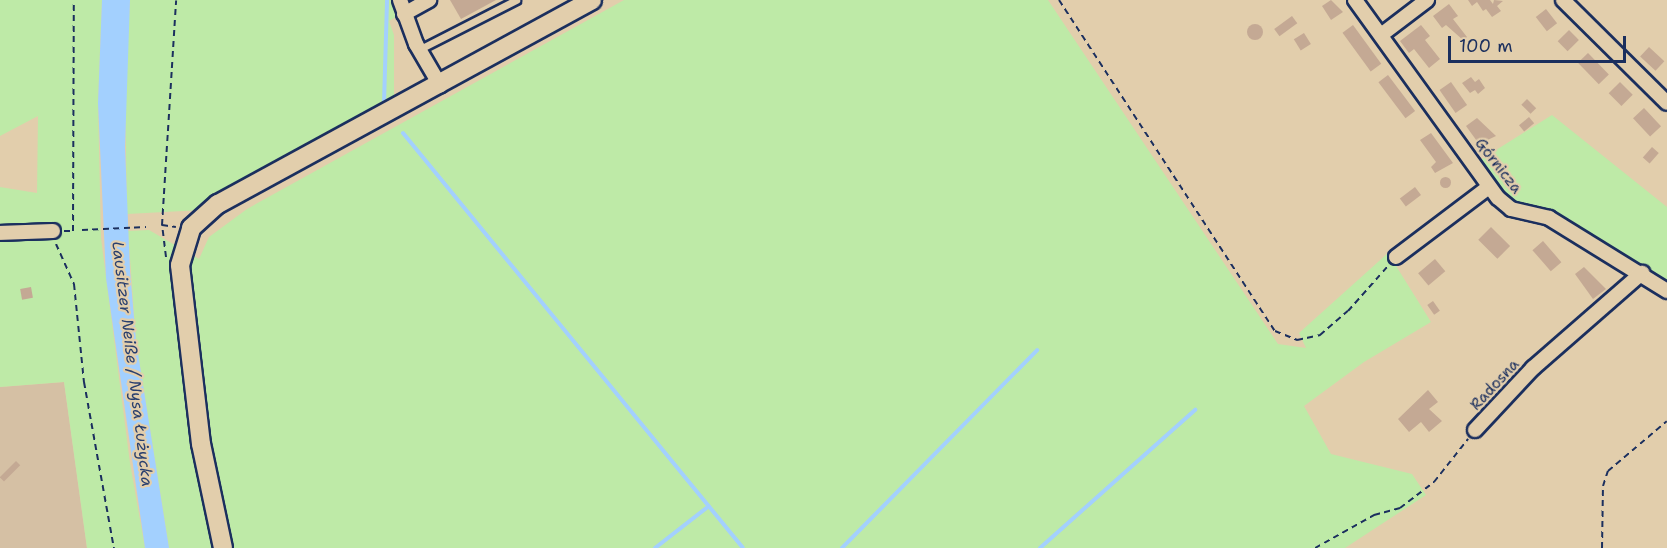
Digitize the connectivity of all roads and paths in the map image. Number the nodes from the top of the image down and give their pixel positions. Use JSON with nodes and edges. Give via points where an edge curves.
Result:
{"nodes":[{"id":1,"x":74,"y":0,"type":"edge"},
{"id":2,"x":176,"y":0,"type":"edge"},
{"id":3,"x":400,"y":0,"type":"edge"},
{"id":4,"x":429,"y":0,"type":"edge"},
{"id":5,"x":516,"y":0,"type":"edge"},
{"id":6,"x":592,"y":0,"type":"edge"},
{"id":7,"x":1059,"y":0,"type":"edge"},
{"id":8,"x":1354,"y":0,"type":"edge"},
{"id":9,"x":1427,"y":0,"type":"edge"},
{"id":10,"x":1563,"y":0,"type":"edge"},
{"id":11,"x":404,"y":14,"type":"junction"},
{"id":12,"x":1381,"y":35,"type":"junction"},
{"id":13,"x":420,"y":50,"type":"junction"},
{"id":14,"x":440,"y":85,"type":"junction"},
{"id":15,"x":1667,"y":102,"type":"edge"},
{"id":16,"x":1489,"y":187,"type":"junction"},
{"id":17,"x":162,"y":225,"type":"dead end"},
{"id":18,"x":146,"y":227,"type":"dead end"},
{"id":19,"x":53,"y":231,"type":"junction"},
{"id":20,"x":82,"y":231,"type":"dead end"},
{"id":21,"x":0,"y":233,"type":"edge"},
{"id":22,"x":1396,"y":257,"type":"joint"},
{"id":23,"x":1642,"y":273,"type":"junction"},
{"id":24,"x":1667,"y":291,"type":"edge"},
{"id":25,"x":1667,"y":420,"type":"edge"},
{"id":26,"x":1476,"y":430,"type":"joint"},
{"id":27,"x":114,"y":548,"type":"edge"},
{"id":28,"x":223,"y":548,"type":"edge"},
{"id":29,"x":1315,"y":548,"type":"edge"},
{"id":30,"x":1602,"y":548,"type":"edge"}],
"edges":[{"from":1,"to":19,"type":"path","via":[[73,231]]},
{"from":2,"to":17,"type":"path"},
{"from":3,"to":11,"type":"street"},
{"from":4,"to":11,"type":"street"},
{"from":5,"to":13,"type":"lane"},
{"from":6,"to":14,"type":"street"},
{"from":7,"to":22,"type":"path","via":[[1275,331],[1297,340],[1320,335],[1348,311]]},
{"from":8,"to":12,"type":"street","name":"Górnicza"},
{"from":9,"to":12,"type":"street"},
{"from":10,"to":15,"type":"street"},
{"from":11,"to":13,"type":"street"},
{"from":12,"to":16,"type":"street","name":"Górnicza"},
{"from":13,"to":14,"type":"street"},
{"from":14,"to":28,"type":"street","via":[[218,204],[191,228],[180,265],[201,444]]},
{"from":16,"to":22,"type":"street"},
{"from":16,"to":23,"type":"street","name":"Górnicza","via":[[1511,209],[1549,218]]},
{"from":18,"to":20,"type":"path"},
{"from":19,"to":21,"type":"street"},
{"from":19,"to":27,"type":"path","via":[[74,284],[84,382]]},
{"from":23,"to":24,"type":"street","name":"Górnicza"},
{"from":23,"to":26,"type":"street","name":"Radosna","via":[[1533,368]]},
{"from":25,"to":30,"type":"path","via":[[1608,471],[1603,486]]},
{"from":26,"to":29,"type":"path","name":"Radosna","via":[[1434,482],[1400,508],[1374,515]]}]}
